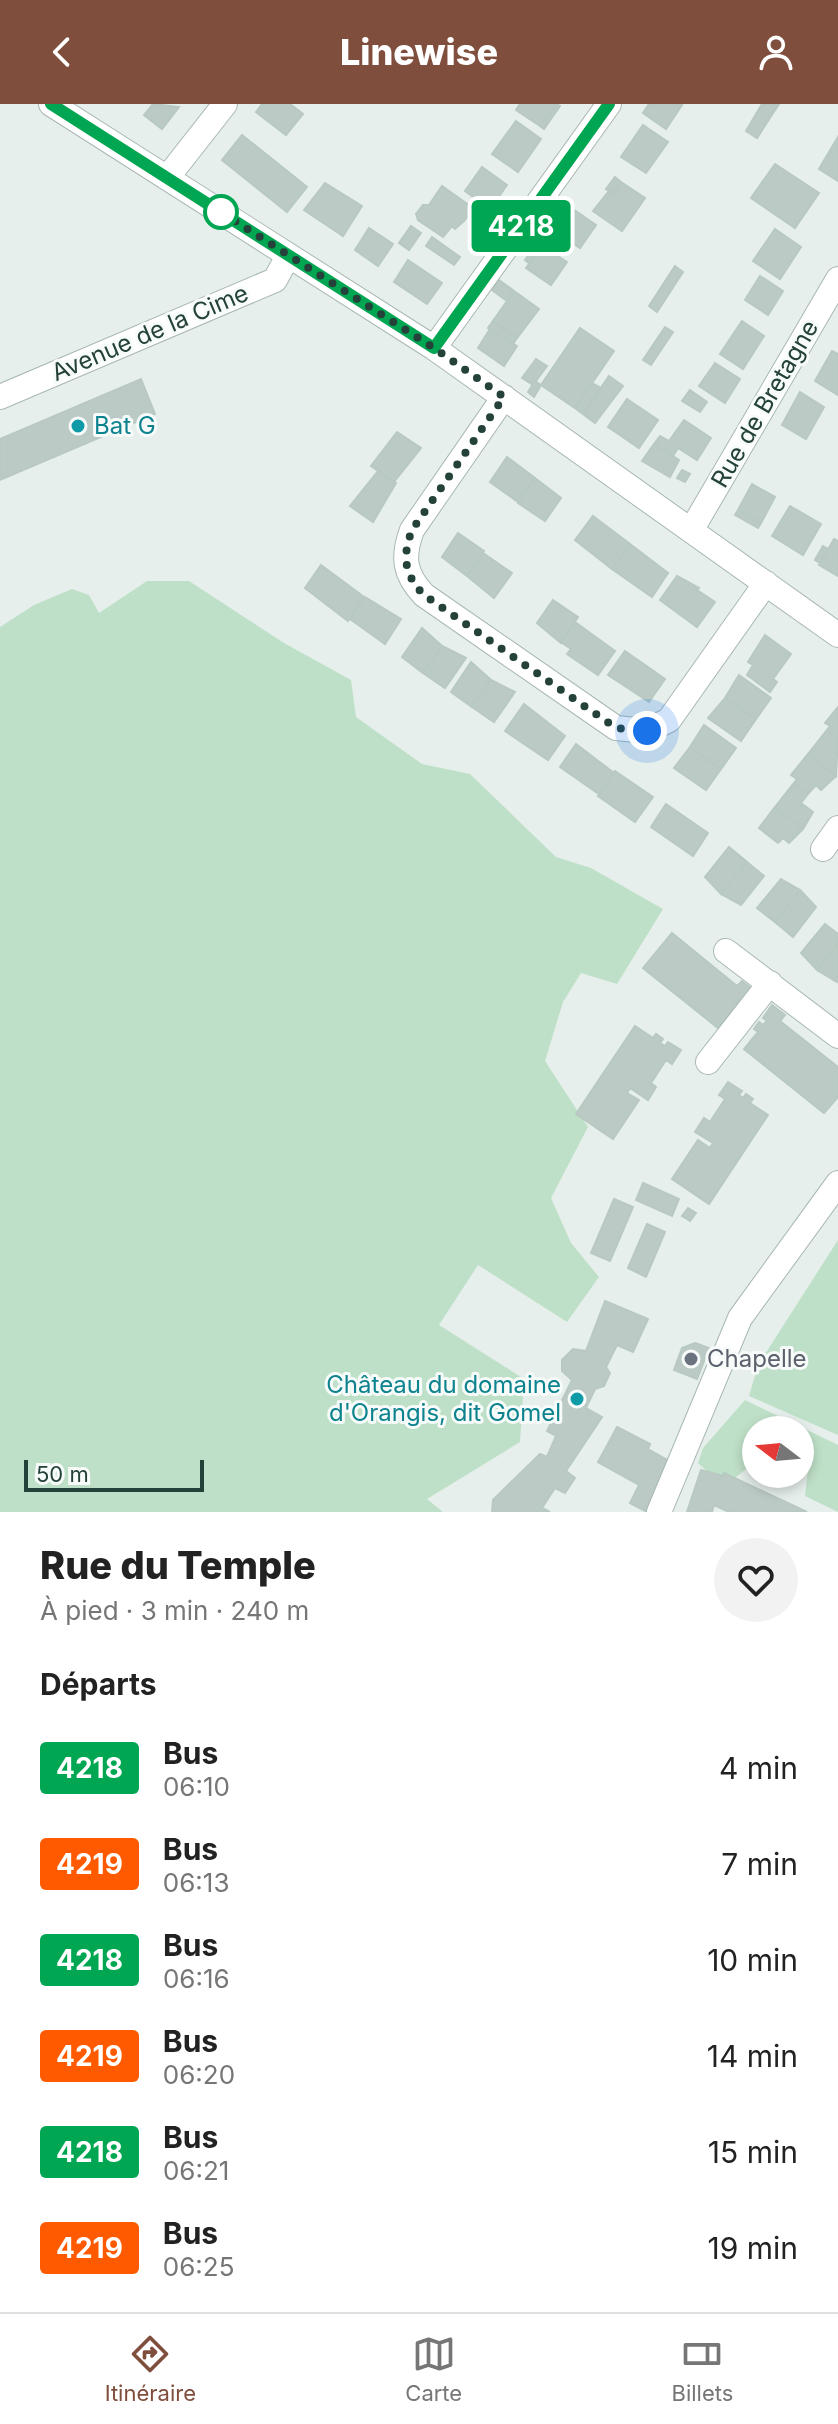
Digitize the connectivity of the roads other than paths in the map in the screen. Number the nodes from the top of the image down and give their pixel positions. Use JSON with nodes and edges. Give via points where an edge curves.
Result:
{"nodes":[{"id":1,"x":51,"y":104,"type":"edge"},
{"id":2,"x":225,"y":104,"type":"edge"},
{"id":3,"x":609,"y":104,"type":"edge"},
{"id":4,"x":167,"y":178,"type":"junction"},
{"id":5,"x":288,"y":256,"type":"junction"},
{"id":6,"x":838,"y":279,"type":"edge"},
{"id":7,"x":434,"y":348,"type":"junction"},
{"id":8,"x":0,"y":397,"type":"edge"},
{"id":9,"x":504,"y":397,"type":"junction"},
{"id":10,"x":692,"y":529,"type":"junction"},
{"id":11,"x":766,"y":583,"type":"junction"},
{"id":12,"x":838,"y":635,"type":"edge"},
{"id":13,"x":838,"y":828,"type":"edge"},
{"id":14,"x":823,"y":849,"type":"dead end"},
{"id":15,"x":726,"y":951,"type":"dead end"},
{"id":16,"x":770,"y":983,"type":"junction"},
{"id":17,"x":838,"y":1036,"type":"edge"},
{"id":18,"x":708,"y":1062,"type":"dead end"},
{"id":19,"x":838,"y":1183,"type":"edge"},
{"id":20,"x":659,"y":1512,"type":"edge"}],
"edges":[{"from":1,"to":4,"type":"street"},
{"from":2,"to":4,"type":"street"},
{"from":3,"to":7,"type":"street"},
{"from":4,"to":5,"type":"street"},
{"from":5,"to":7,"type":"street"},
{"from":5,"to":8,"type":"street","name":"Avenue de la Cime","via":[[275,280]]},
{"from":6,"to":10,"type":"street","name":"Rue de Bretagne"},
{"from":7,"to":9,"type":"street"},
{"from":9,"to":10,"type":"street"},
{"from":9,"to":11,"type":"street","via":[[412,530],[407,572],[424,595],[616,728],[647,731],[669,720]]},
{"from":10,"to":11,"type":"street"},
{"from":11,"to":12,"type":"street"},
{"from":13,"to":14,"type":"street"},
{"from":15,"to":16,"type":"street"},
{"from":16,"to":17,"type":"street"},
{"from":16,"to":18,"type":"street"},
{"from":19,"to":20,"type":"street","via":[[740,1318]]}]}
